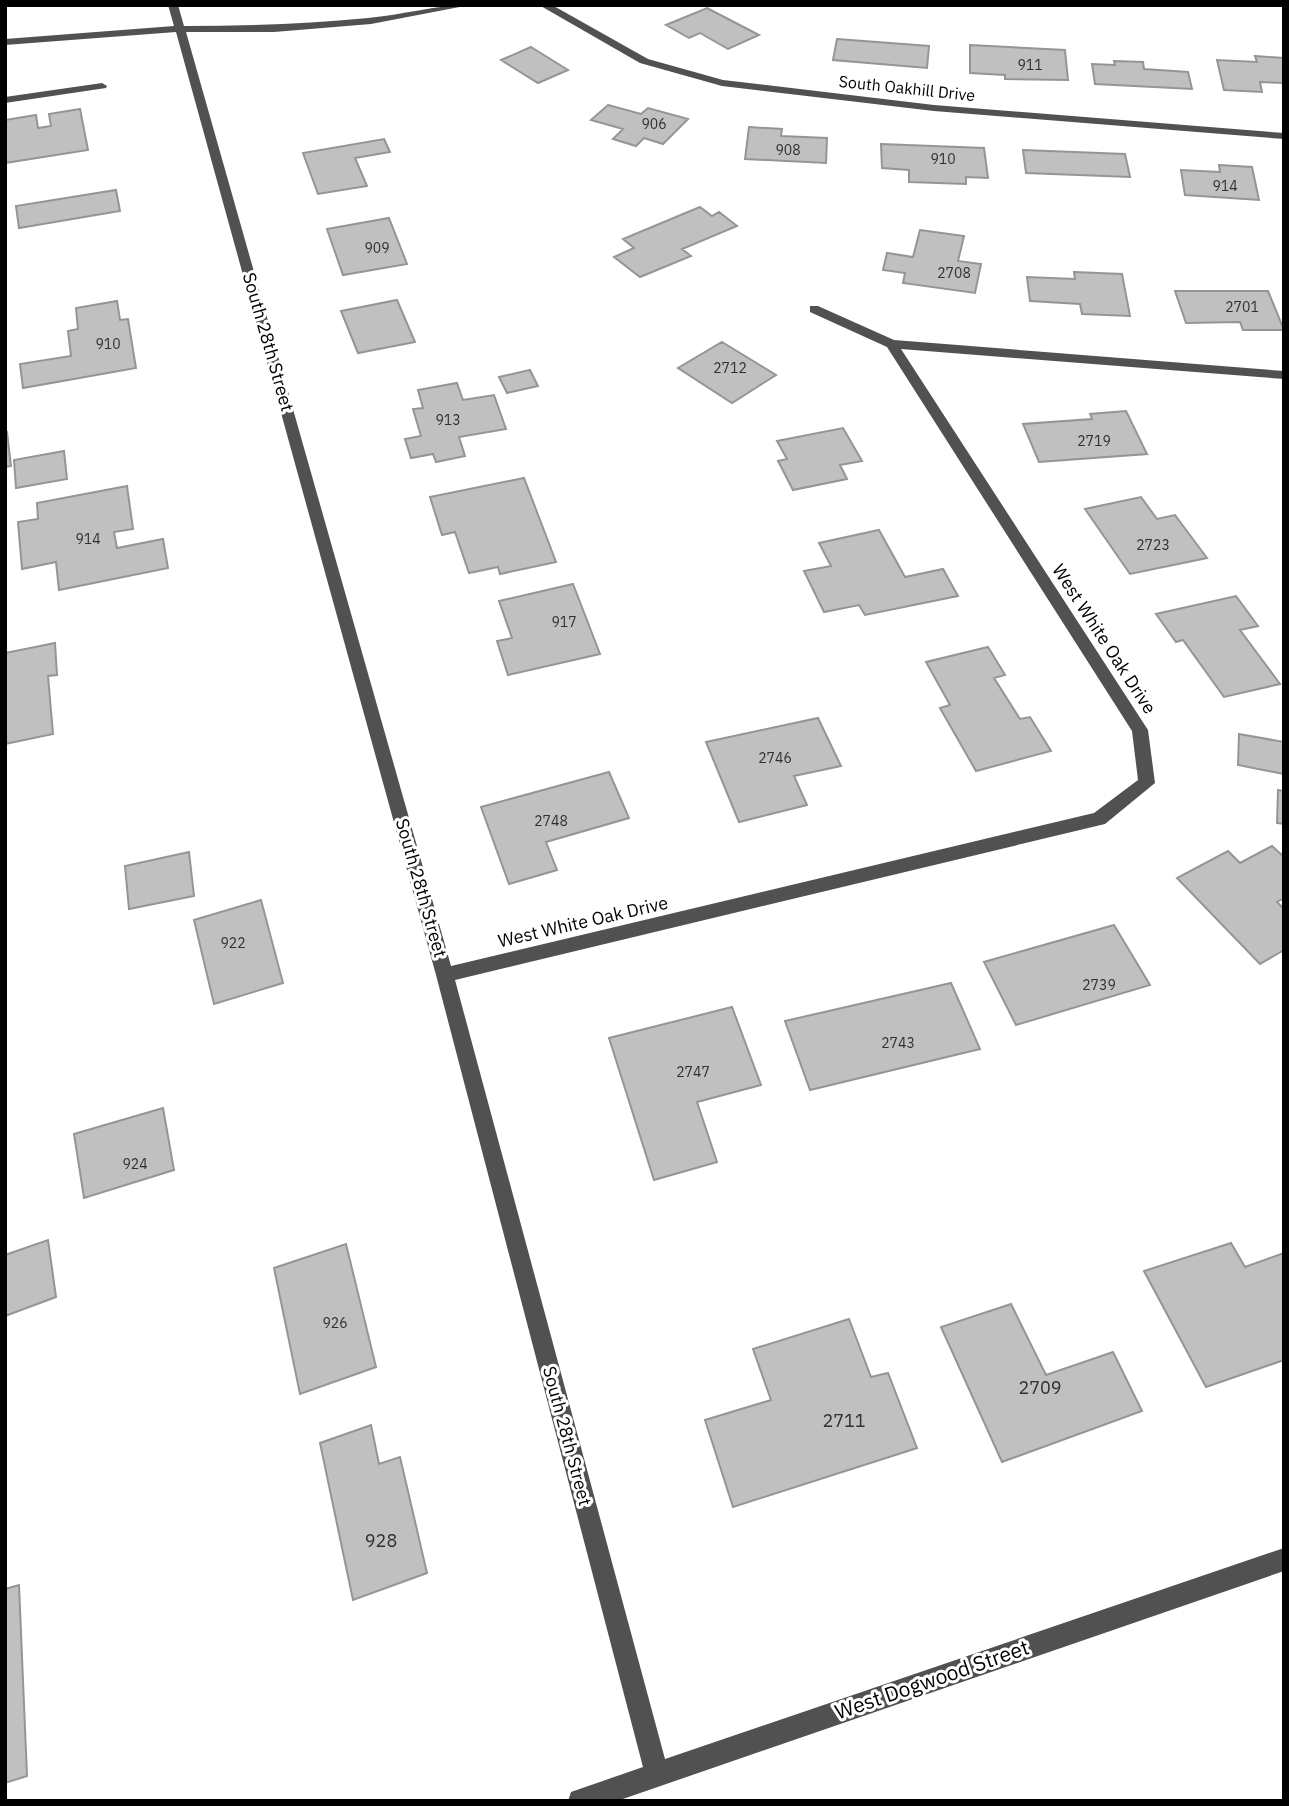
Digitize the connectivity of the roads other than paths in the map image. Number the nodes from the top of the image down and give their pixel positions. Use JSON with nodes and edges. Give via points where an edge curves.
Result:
{"nodes":[{"id":1,"x":173,"y":5,"type":"edge"},
{"id":2,"x":465,"y":5,"type":"edge"},
{"id":3,"x":544,"y":5,"type":"edge"},
{"id":4,"x":178,"y":29,"type":"junction"},
{"id":5,"x":5,"y":42,"type":"edge"},
{"id":6,"x":102,"y":86,"type":"dead end"},
{"id":7,"x":5,"y":100,"type":"edge"},
{"id":8,"x":1284,"y":136,"type":"edge"},
{"id":9,"x":814,"y":309,"type":"dead end"},
{"id":10,"x":892,"y":344,"type":"junction"},
{"id":11,"x":1284,"y":375,"type":"edge"},
{"id":12,"x":445,"y":975,"type":"junction"},
{"id":13,"x":1284,"y":1559,"type":"edge"},
{"id":14,"x":657,"y":1775,"type":"junction"},
{"id":15,"x":580,"y":1801,"type":"edge"}],
"edges":[{"from":1,"to":4,"type":"street","name":"South 28th Street"},
{"from":2,"to":4,"type":"street","via":[[302,27]]},
{"from":3,"to":8,"type":"street","name":"South Oakhill Drive","via":[[644,61],[722,83],[934,108]]},
{"from":4,"to":5,"type":"street"},
{"from":4,"to":12,"type":"street","name":"South 28th Street"},
{"from":6,"to":7,"type":"street"},
{"from":9,"to":10,"type":"street"},
{"from":10,"to":11,"type":"street"},
{"from":10,"to":12,"type":"street","name":"West White Oak Drive","via":[[1140,730],[1147,783],[1099,820]]},
{"from":12,"to":14,"type":"street","name":"South 28th Street"},
{"from":13,"to":14,"type":"street","name":"West Dogwood Street"},
{"from":14,"to":15,"type":"street","name":"West Dogwood Street"}]}
